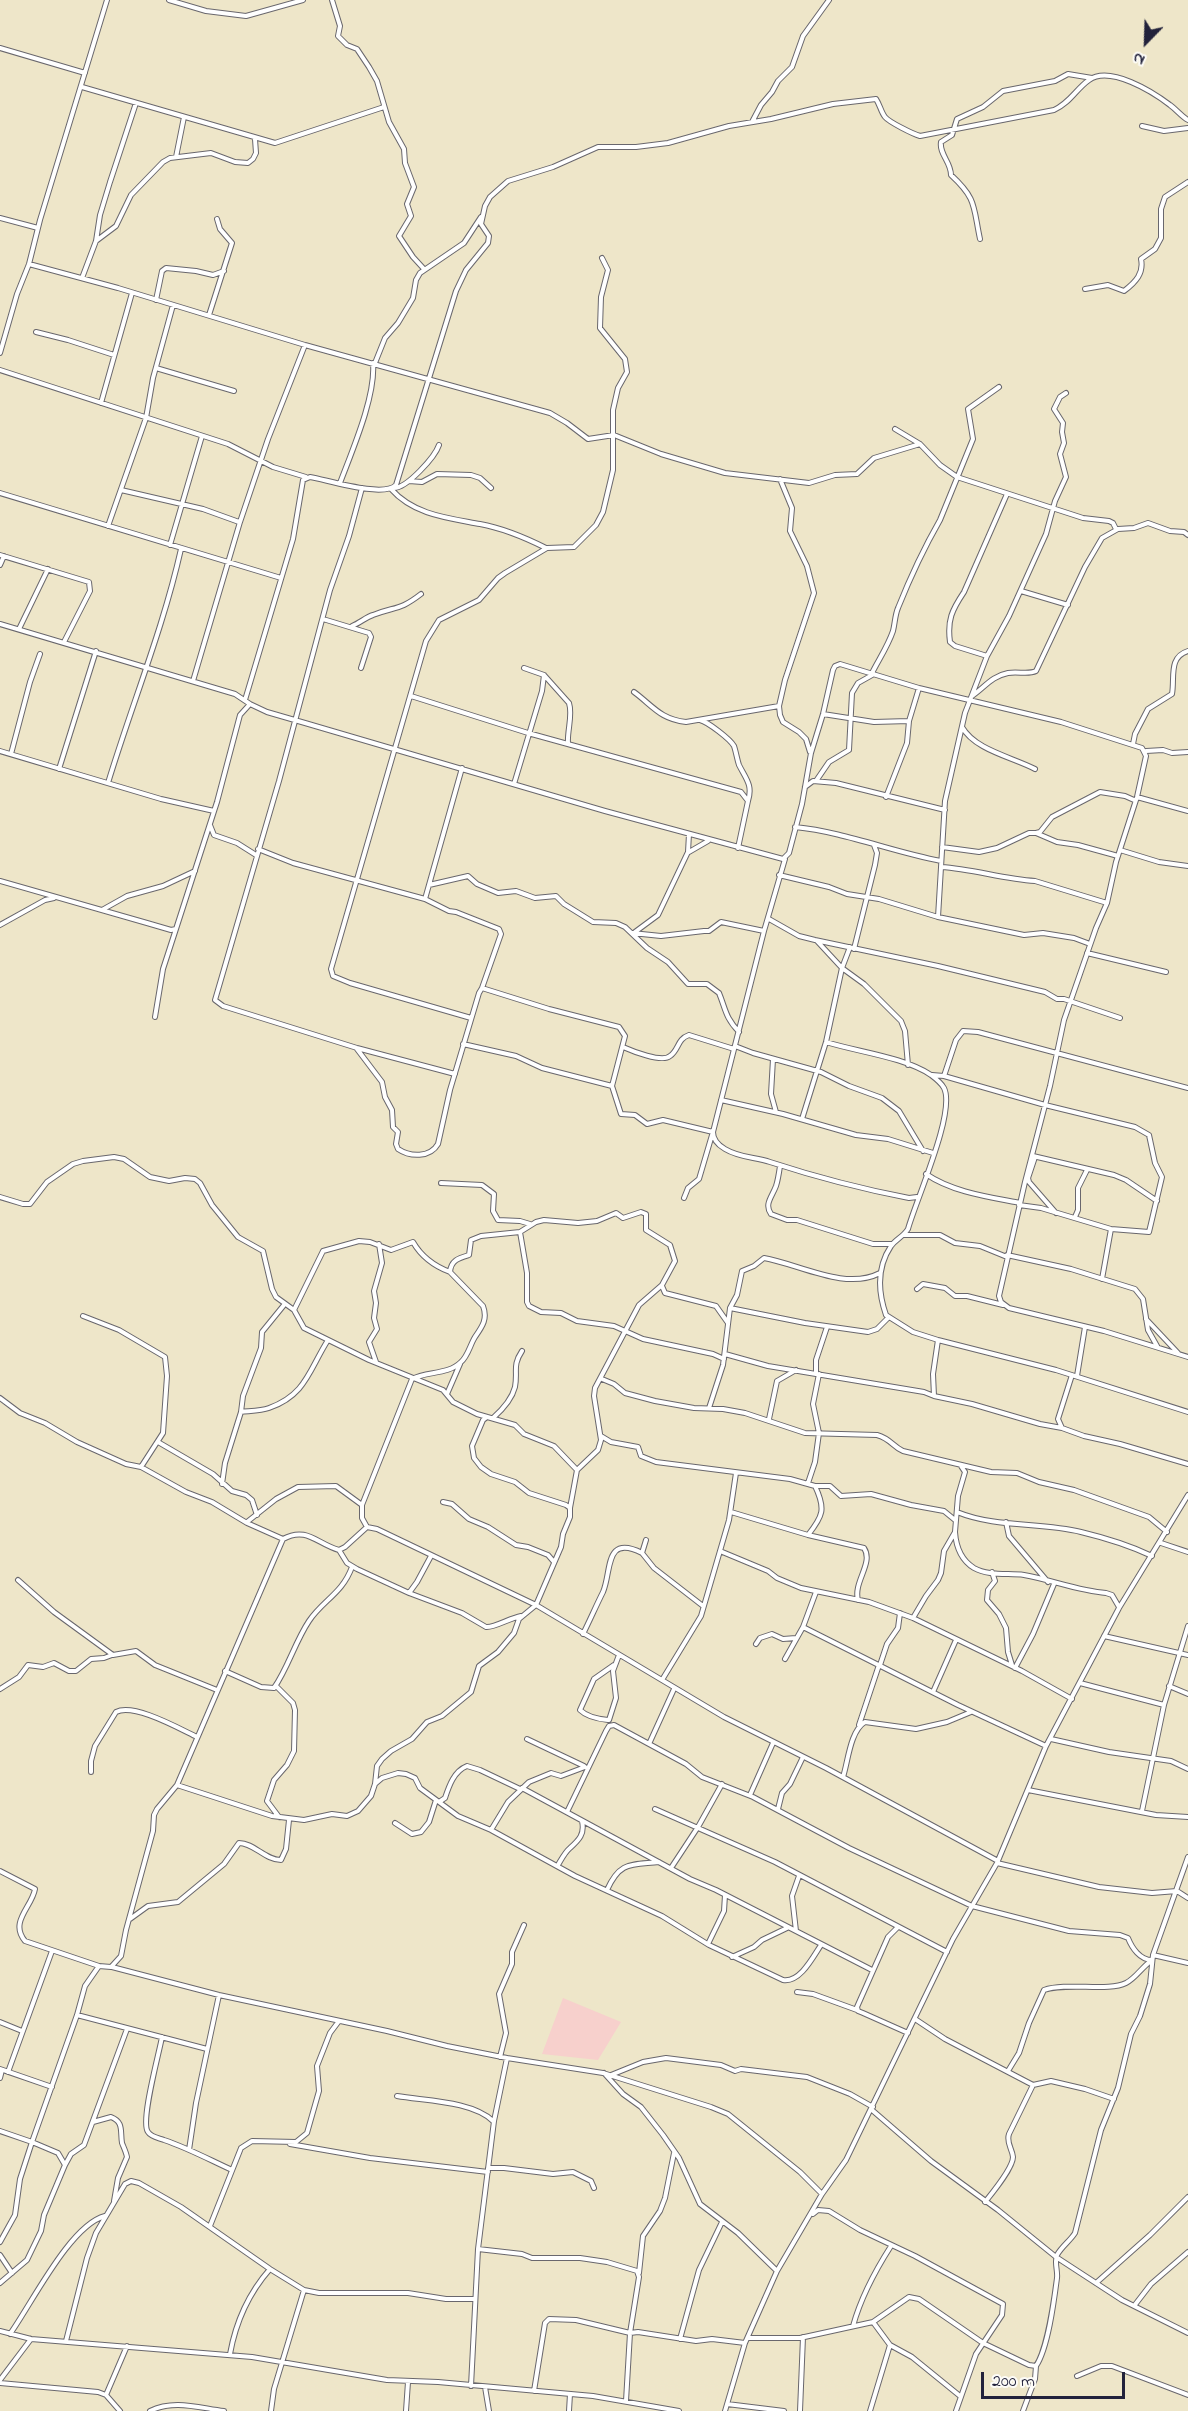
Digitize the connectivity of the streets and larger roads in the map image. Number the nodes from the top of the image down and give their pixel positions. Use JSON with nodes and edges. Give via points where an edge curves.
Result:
{"nodes":[{"id":1,"x":107,"y":0,"type":"edge"},
{"id":2,"x":169,"y":0,"type":"edge"},
{"id":3,"x":303,"y":0,"type":"edge"},
{"id":4,"x":332,"y":0,"type":"edge"},
{"id":5,"x":829,"y":0,"type":"edge"},
{"id":6,"x":0,"y":48,"type":"edge"},
{"id":7,"x":85,"y":73,"type":"junction"},
{"id":8,"x":1093,"y":78,"type":"junction"},
{"id":9,"x":82,"y":87,"type":"junction"},
{"id":10,"x":136,"y":103,"type":"junction"},
{"id":11,"x":384,"y":107,"type":"junction"},
{"id":12,"x":184,"y":117,"type":"junction"},
{"id":13,"x":1188,"y":120,"type":"edge"},
{"id":14,"x":752,"y":122,"type":"junction"},
{"id":15,"x":1142,"y":126,"type":"dead end"},
{"id":16,"x":1188,"y":128,"type":"edge"},
{"id":17,"x":955,"y":130,"type":"junction"},
{"id":18,"x":255,"y":138,"type":"junction"},
{"id":19,"x":176,"y":158,"type":"junction"},
{"id":20,"x":1188,"y":182,"type":"edge"},
{"id":21,"x":482,"y":214,"type":"junction"},
{"id":22,"x":0,"y":218,"type":"edge"},
{"id":23,"x":217,"y":219,"type":"dead end"},
{"id":24,"x":38,"y":228,"type":"junction"},
{"id":25,"x":980,"y":239,"type":"dead end"},
{"id":26,"x":96,"y":241,"type":"junction"},
{"id":27,"x":603,"y":258,"type":"dead end"},
{"id":28,"x":29,"y":264,"type":"junction"},
{"id":29,"x":424,"y":268,"type":"junction"},
{"id":30,"x":224,"y":271,"type":"junction"},
{"id":31,"x":82,"y":278,"type":"junction"},
{"id":32,"x":1085,"y":289,"type":"dead end"},
{"id":33,"x":132,"y":293,"type":"junction"},
{"id":34,"x":156,"y":300,"type":"junction"},
{"id":35,"x":173,"y":305,"type":"junction"},
{"id":36,"x":209,"y":315,"type":"junction"},
{"id":37,"x":36,"y":332,"type":"dead end"},
{"id":38,"x":2,"y":342,"type":"edge"},
{"id":39,"x":305,"y":345,"type":"junction"},
{"id":40,"x":0,"y":353,"type":"edge"},
{"id":41,"x":114,"y":355,"type":"junction"},
{"id":42,"x":374,"y":363,"type":"junction"},
{"id":43,"x":156,"y":368,"type":"junction"},
{"id":44,"x":0,"y":370,"type":"edge"},
{"id":45,"x":429,"y":380,"type":"junction"},
{"id":46,"x":999,"y":387,"type":"dead end"},
{"id":47,"x":234,"y":392,"type":"dead end"},
{"id":48,"x":1066,"y":393,"type":"dead end"},
{"id":49,"x":101,"y":403,"type":"junction"},
{"id":50,"x":146,"y":418,"type":"junction"},
{"id":51,"x":895,"y":429,"type":"dead end"},
{"id":52,"x":614,"y":435,"type":"junction"},
{"id":53,"x":202,"y":436,"type":"junction"},
{"id":54,"x":920,"y":444,"type":"junction"},
{"id":55,"x":439,"y":445,"type":"dead end"},
{"id":56,"x":261,"y":461,"type":"junction"},
{"id":57,"x":306,"y":477,"type":"junction"},
{"id":58,"x":957,"y":477,"type":"junction"},
{"id":59,"x":780,"y":479,"type":"junction"},
{"id":60,"x":409,"y":481,"type":"junction"},
{"id":61,"x":340,"y":483,"type":"junction"},
{"id":62,"x":362,"y":488,"type":"junction"},
{"id":63,"x":392,"y":488,"type":"junction"},
{"id":64,"x":491,"y":488,"type":"dead end"},
{"id":65,"x":121,"y":490,"type":"junction"},
{"id":66,"x":0,"y":493,"type":"edge"},
{"id":67,"x":1007,"y":494,"type":"junction"},
{"id":68,"x":183,"y":505,"type":"junction"},
{"id":69,"x":1054,"y":508,"type":"junction"},
{"id":70,"x":240,"y":522,"type":"junction"},
{"id":71,"x":108,"y":526,"type":"junction"},
{"id":72,"x":1116,"y":529,"type":"junction"},
{"id":73,"x":1188,"y":535,"type":"edge"},
{"id":74,"x":170,"y":545,"type":"junction"},
{"id":75,"x":547,"y":548,"type":"junction"},
{"id":76,"x":182,"y":549,"type":"junction"},
{"id":77,"x":2,"y":555,"type":"edge"},
{"id":78,"x":228,"y":561,"type":"junction"},
{"id":79,"x":0,"y":564,"type":"edge"},
{"id":80,"x":48,"y":569,"type":"junction"},
{"id":81,"x":281,"y":578,"type":"junction"},
{"id":82,"x":1021,"y":591,"type":"junction"},
{"id":83,"x":421,"y":594,"type":"dead end"},
{"id":84,"x":1068,"y":605,"type":"junction"},
{"id":85,"x":322,"y":619,"type":"junction"},
{"id":86,"x":0,"y":624,"type":"edge"},
{"id":87,"x":350,"y":627,"type":"junction"},
{"id":88,"x":19,"y":629,"type":"junction"},
{"id":89,"x":64,"y":642,"type":"junction"},
{"id":90,"x":96,"y":651,"type":"junction"},
{"id":91,"x":1188,"y":651,"type":"edge"},
{"id":92,"x":40,"y":654,"type":"dead end"},
{"id":93,"x":987,"y":656,"type":"junction"},
{"id":94,"x":148,"y":666,"type":"junction"},
{"id":95,"x":361,"y":668,"type":"dead end"},
{"id":96,"x":524,"y":668,"type":"dead end"},
{"id":97,"x":873,"y":673,"type":"junction"},
{"id":98,"x":544,"y":675,"type":"junction"},
{"id":99,"x":193,"y":681,"type":"junction"},
{"id":100,"x":919,"y":688,"type":"junction"},
{"id":101,"x":634,"y":692,"type":"dead end"},
{"id":102,"x":411,"y":696,"type":"junction"},
{"id":103,"x":970,"y":699,"type":"junction"},
{"id":104,"x":245,"y":700,"type":"junction"},
{"id":105,"x":250,"y":704,"type":"junction"},
{"id":106,"x":779,"y":706,"type":"junction"},
{"id":107,"x":823,"y":714,"type":"junction"},
{"id":108,"x":851,"y":719,"type":"junction"},
{"id":109,"x":294,"y":720,"type":"junction"},
{"id":110,"x":699,"y":720,"type":"junction"},
{"id":111,"x":909,"y":721,"type":"junction"},
{"id":112,"x":961,"y":726,"type":"junction"},
{"id":113,"x":528,"y":733,"type":"junction"},
{"id":114,"x":568,"y":743,"type":"junction"},
{"id":115,"x":1133,"y":744,"type":"junction"},
{"id":116,"x":396,"y":750,"type":"junction"},
{"id":117,"x":0,"y":752,"type":"edge"},
{"id":118,"x":1146,"y":752,"type":"junction"},
{"id":119,"x":1188,"y":752,"type":"edge"},
{"id":120,"x":811,"y":753,"type":"junction"},
{"id":121,"x":11,"y":754,"type":"junction"},
{"id":122,"x":462,"y":768,"type":"junction"},
{"id":123,"x":59,"y":769,"type":"junction"},
{"id":124,"x":1035,"y":769,"type":"dead end"},
{"id":125,"x":816,"y":781,"type":"junction"},
{"id":126,"x":108,"y":783,"type":"junction"},
{"id":127,"x":514,"y":784,"type":"junction"},
{"id":128,"x":805,"y":788,"type":"junction"},
{"id":129,"x":886,"y":797,"type":"junction"},
{"id":130,"x":1136,"y":799,"type":"junction"},
{"id":131,"x":748,"y":801,"type":"junction"},
{"id":132,"x":945,"y":810,"type":"junction"},
{"id":133,"x":214,"y":811,"type":"junction"},
{"id":134,"x":1188,"y":811,"type":"edge"},
{"id":135,"x":210,"y":824,"type":"junction"},
{"id":136,"x":795,"y":827,"type":"junction"},
{"id":137,"x":1036,"y":833,"type":"junction"},
{"id":138,"x":689,"y":834,"type":"junction"},
{"id":139,"x":710,"y":840,"type":"junction"},
{"id":140,"x":874,"y":844,"type":"junction"},
{"id":141,"x":942,"y":847,"type":"junction"},
{"id":142,"x":258,"y":849,"type":"junction"},
{"id":143,"x":738,"y":849,"type":"junction"},
{"id":144,"x":1120,"y":850,"type":"junction"},
{"id":145,"x":688,"y":852,"type":"junction"},
{"id":146,"x":256,"y":855,"type":"junction"},
{"id":147,"x":1118,"y":856,"type":"junction"},
{"id":148,"x":785,"y":859,"type":"junction"},
{"id":149,"x":941,"y":864,"type":"junction"},
{"id":150,"x":1188,"y":866,"type":"edge"},
{"id":151,"x":196,"y":870,"type":"junction"},
{"id":152,"x":779,"y":875,"type":"junction"},
{"id":153,"x":0,"y":881,"type":"edge"},
{"id":154,"x":356,"y":881,"type":"junction"},
{"id":155,"x":429,"y":885,"type":"junction"},
{"id":156,"x":58,"y":897,"type":"junction"},
{"id":157,"x":866,"y":898,"type":"junction"},
{"id":158,"x":425,"y":899,"type":"junction"},
{"id":159,"x":1107,"y":903,"type":"junction"},
{"id":160,"x":102,"y":910,"type":"junction"},
{"id":161,"x":938,"y":917,"type":"junction"},
{"id":162,"x":769,"y":920,"type":"junction"},
{"id":163,"x":0,"y":925,"type":"edge"},
{"id":164,"x":176,"y":929,"type":"junction"},
{"id":165,"x":764,"y":931,"type":"junction"},
{"id":166,"x":633,"y":933,"type":"junction"},
{"id":167,"x":815,"y":940,"type":"junction"},
{"id":168,"x":1090,"y":944,"type":"junction"},
{"id":169,"x":852,"y":948,"type":"junction"},
{"id":170,"x":1087,"y":953,"type":"junction"},
{"id":171,"x":842,"y":968,"type":"junction"},
{"id":172,"x":1166,"y":972,"type":"dead end"},
{"id":173,"x":482,"y":988,"type":"junction"},
{"id":174,"x":1071,"y":1003,"type":"junction"},
{"id":175,"x":155,"y":1017,"type":"dead end"},
{"id":176,"x":471,"y":1018,"type":"junction"},
{"id":177,"x":1120,"y":1018,"type":"dead end"},
{"id":178,"x":740,"y":1032,"type":"junction"},
{"id":179,"x":826,"y":1042,"type":"junction"},
{"id":180,"x":463,"y":1044,"type":"junction"},
{"id":181,"x":623,"y":1047,"type":"junction"},
{"id":182,"x":735,"y":1047,"type":"junction"},
{"id":183,"x":357,"y":1048,"type":"junction"},
{"id":184,"x":1058,"y":1052,"type":"junction"},
{"id":185,"x":773,"y":1059,"type":"junction"},
{"id":186,"x":908,"y":1065,"type":"junction"},
{"id":187,"x":817,"y":1071,"type":"junction"},
{"id":188,"x":455,"y":1074,"type":"junction"},
{"id":189,"x":931,"y":1075,"type":"junction"},
{"id":190,"x":944,"y":1076,"type":"junction"},
{"id":191,"x":612,"y":1086,"type":"junction"},
{"id":192,"x":1188,"y":1088,"type":"edge"},
{"id":193,"x":721,"y":1100,"type":"junction"},
{"id":194,"x":1045,"y":1105,"type":"junction"},
{"id":195,"x":776,"y":1112,"type":"junction"},
{"id":196,"x":802,"y":1119,"type":"junction"},
{"id":197,"x":712,"y":1133,"type":"junction"},
{"id":198,"x":923,"y":1150,"type":"junction"},
{"id":199,"x":933,"y":1153,"type":"junction"},
{"id":200,"x":1033,"y":1156,"type":"junction"},
{"id":201,"x":780,"y":1166,"type":"junction"},
{"id":202,"x":1087,"y":1170,"type":"junction"},
{"id":203,"x":926,"y":1174,"type":"junction"},
{"id":204,"x":441,"y":1183,"type":"dead end"},
{"id":205,"x":0,"y":1197,"type":"edge"},
{"id":206,"x":917,"y":1197,"type":"junction"},
{"id":207,"x":684,"y":1198,"type":"dead end"},
{"id":208,"x":1157,"y":1201,"type":"junction"},
{"id":209,"x":1020,"y":1204,"type":"junction"},
{"id":210,"x":1057,"y":1213,"type":"junction"},
{"id":211,"x":1075,"y":1217,"type":"junction"},
{"id":212,"x":531,"y":1225,"type":"junction"},
{"id":213,"x":1111,"y":1229,"type":"junction"},
{"id":214,"x":520,"y":1232,"type":"junction"},
{"id":215,"x":904,"y":1235,"type":"junction"},
{"id":216,"x":893,"y":1243,"type":"junction"},
{"id":217,"x":379,"y":1244,"type":"junction"},
{"id":218,"x":1007,"y":1256,"type":"junction"},
{"id":219,"x":450,"y":1272,"type":"junction"},
{"id":220,"x":881,"y":1272,"type":"junction"},
{"id":221,"x":1102,"y":1279,"type":"junction"},
{"id":222,"x":662,"y":1285,"type":"junction"},
{"id":223,"x":917,"y":1289,"type":"dead end"},
{"id":224,"x":285,"y":1305,"type":"junction"},
{"id":225,"x":1004,"y":1305,"type":"junction"},
{"id":226,"x":730,"y":1308,"type":"junction"},
{"id":227,"x":294,"y":1310,"type":"junction"},
{"id":228,"x":83,"y":1316,"type":"dead end"},
{"id":229,"x":889,"y":1317,"type":"junction"},
{"id":230,"x":1144,"y":1318,"type":"junction"},
{"id":231,"x":728,"y":1323,"type":"junction"},
{"id":232,"x":827,"y":1327,"type":"junction"},
{"id":233,"x":1085,"y":1327,"type":"junction"},
{"id":234,"x":627,"y":1331,"type":"junction"},
{"id":235,"x":328,"y":1340,"type":"junction"},
{"id":236,"x":938,"y":1340,"type":"junction"},
{"id":237,"x":1157,"y":1347,"type":"junction"},
{"id":238,"x":522,"y":1351,"type":"dead end"},
{"id":239,"x":1179,"y":1354,"type":"junction"},
{"id":240,"x":725,"y":1357,"type":"junction"},
{"id":241,"x":1188,"y":1357,"type":"edge"},
{"id":242,"x":377,"y":1362,"type":"junction"},
{"id":243,"x":460,"y":1364,"type":"junction"},
{"id":244,"x":796,"y":1370,"type":"junction"},
{"id":245,"x":817,"y":1373,"type":"junction"},
{"id":246,"x":1075,"y":1376,"type":"junction"},
{"id":247,"x":412,"y":1379,"type":"junction"},
{"id":248,"x":602,"y":1379,"type":"junction"},
{"id":249,"x":447,"y":1394,"type":"junction"},
{"id":250,"x":934,"y":1396,"type":"junction"},
{"id":251,"x":0,"y":1398,"type":"edge"},
{"id":252,"x":708,"y":1409,"type":"junction"},
{"id":253,"x":241,"y":1412,"type":"junction"},
{"id":254,"x":1188,"y":1412,"type":"edge"},
{"id":255,"x":487,"y":1416,"type":"junction"},
{"id":256,"x":493,"y":1418,"type":"junction"},
{"id":257,"x":769,"y":1419,"type":"junction"},
{"id":258,"x":1062,"y":1428,"type":"junction"},
{"id":259,"x":819,"y":1433,"type":"junction"},
{"id":260,"x":600,"y":1436,"type":"junction"},
{"id":261,"x":158,"y":1442,"type":"junction"},
{"id":262,"x":1188,"y":1464,"type":"edge"},
{"id":263,"x":961,"y":1466,"type":"junction"},
{"id":264,"x":141,"y":1467,"type":"junction"},
{"id":265,"x":577,"y":1470,"type":"junction"},
{"id":266,"x":736,"y":1473,"type":"junction"},
{"id":267,"x":808,"y":1483,"type":"junction"},
{"id":268,"x":222,"y":1484,"type":"junction"},
{"id":269,"x":815,"y":1486,"type":"junction"},
{"id":270,"x":1188,"y":1495,"type":"edge"},
{"id":271,"x":443,"y":1502,"type":"dead end"},
{"id":272,"x":362,"y":1505,"type":"junction"},
{"id":273,"x":570,"y":1508,"type":"junction"},
{"id":274,"x":731,"y":1512,"type":"junction"},
{"id":275,"x":957,"y":1512,"type":"junction"},
{"id":276,"x":256,"y":1515,"type":"junction"},
{"id":277,"x":956,"y":1520,"type":"junction"},
{"id":278,"x":247,"y":1522,"type":"junction"},
{"id":279,"x":1006,"y":1522,"type":"junction"},
{"id":280,"x":367,"y":1527,"type":"junction"},
{"id":281,"x":955,"y":1532,"type":"junction"},
{"id":282,"x":1167,"y":1532,"type":"junction"},
{"id":283,"x":808,"y":1535,"type":"junction"},
{"id":284,"x":283,"y":1539,"type":"junction"},
{"id":285,"x":646,"y":1540,"type":"dead end"},
{"id":286,"x":1161,"y":1543,"type":"junction"},
{"id":287,"x":339,"y":1550,"type":"junction"},
{"id":288,"x":720,"y":1551,"type":"junction"},
{"id":289,"x":1188,"y":1552,"type":"edge"},
{"id":290,"x":642,"y":1554,"type":"junction"},
{"id":291,"x":431,"y":1556,"type":"junction"},
{"id":292,"x":1152,"y":1556,"type":"junction"},
{"id":293,"x":554,"y":1562,"type":"junction"},
{"id":294,"x":352,"y":1567,"type":"junction"},
{"id":295,"x":992,"y":1572,"type":"junction"},
{"id":296,"x":18,"y":1580,"type":"dead end"},
{"id":297,"x":1048,"y":1582,"type":"junction"},
{"id":298,"x":1054,"y":1584,"type":"junction"},
{"id":299,"x":816,"y":1592,"type":"junction"},
{"id":300,"x":409,"y":1593,"type":"junction"},
{"id":301,"x":858,"y":1600,"type":"junction"},
{"id":302,"x":536,"y":1605,"type":"junction"},
{"id":303,"x":703,"y":1606,"type":"junction"},
{"id":304,"x":1119,"y":1608,"type":"junction"},
{"id":305,"x":900,"y":1613,"type":"junction"},
{"id":306,"x":522,"y":1616,"type":"junction"},
{"id":307,"x":913,"y":1617,"type":"junction"},
{"id":308,"x":1188,"y":1626,"type":"edge"},
{"id":309,"x":803,"y":1627,"type":"junction"},
{"id":310,"x":583,"y":1634,"type":"junction"},
{"id":311,"x":1104,"y":1636,"type":"junction"},
{"id":312,"x":797,"y":1638,"type":"junction"},
{"id":313,"x":957,"y":1640,"type":"junction"},
{"id":314,"x":756,"y":1644,"type":"dead end"},
{"id":315,"x":1179,"y":1652,"type":"junction"},
{"id":316,"x":113,"y":1655,"type":"junction"},
{"id":317,"x":620,"y":1655,"type":"junction"},
{"id":318,"x":1188,"y":1655,"type":"edge"},
{"id":319,"x":785,"y":1659,"type":"dead end"},
{"id":320,"x":614,"y":1665,"type":"junction"},
{"id":321,"x":879,"y":1665,"type":"junction"},
{"id":322,"x":1013,"y":1667,"type":"junction"},
{"id":323,"x":225,"y":1671,"type":"junction"},
{"id":324,"x":662,"y":1680,"type":"junction"},
{"id":325,"x":1080,"y":1683,"type":"junction"},
{"id":326,"x":276,"y":1686,"type":"junction"},
{"id":327,"x":1169,"y":1686,"type":"junction"},
{"id":328,"x":0,"y":1689,"type":"edge"},
{"id":329,"x":217,"y":1689,"type":"junction"},
{"id":330,"x":674,"y":1689,"type":"junction"},
{"id":331,"x":933,"y":1692,"type":"junction"},
{"id":332,"x":1188,"y":1694,"type":"edge"},
{"id":333,"x":1072,"y":1699,"type":"junction"},
{"id":334,"x":1164,"y":1704,"type":"junction"},
{"id":335,"x":972,"y":1712,"type":"junction"},
{"id":336,"x":608,"y":1720,"type":"junction"},
{"id":337,"x":609,"y":1726,"type":"junction"},
{"id":338,"x":859,"y":1726,"type":"junction"},
{"id":339,"x":197,"y":1737,"type":"junction"},
{"id":340,"x":527,"y":1739,"type":"dead end"},
{"id":341,"x":1051,"y":1739,"type":"junction"},
{"id":342,"x":773,"y":1743,"type":"junction"},
{"id":343,"x":649,"y":1744,"type":"junction"},
{"id":344,"x":1047,"y":1746,"type":"junction"},
{"id":345,"x":803,"y":1757,"type":"junction"},
{"id":346,"x":1151,"y":1759,"type":"junction"},
{"id":347,"x":586,"y":1767,"type":"junction"},
{"id":348,"x":1188,"y":1769,"type":"edge"},
{"id":349,"x":90,"y":1772,"type":"dead end"},
{"id":350,"x":843,"y":1778,"type":"junction"},
{"id":351,"x":375,"y":1784,"type":"junction"},
{"id":352,"x":722,"y":1784,"type":"junction"},
{"id":353,"x":177,"y":1785,"type":"junction"},
{"id":354,"x":521,"y":1789,"type":"junction"},
{"id":355,"x":1028,"y":1790,"type":"junction"},
{"id":356,"x":750,"y":1796,"type":"junction"},
{"id":357,"x":438,"y":1800,"type":"junction"},
{"id":358,"x":655,"y":1809,"type":"dead end"},
{"id":359,"x":778,"y":1809,"type":"junction"},
{"id":360,"x":1142,"y":1811,"type":"junction"},
{"id":361,"x":567,"y":1812,"type":"junction"},
{"id":362,"x":1188,"y":1817,"type":"edge"},
{"id":363,"x":280,"y":1818,"type":"junction"},
{"id":364,"x":289,"y":1820,"type":"junction"},
{"id":365,"x":582,"y":1820,"type":"junction"},
{"id":366,"x":395,"y":1823,"type":"dead end"},
{"id":367,"x":698,"y":1827,"type":"junction"},
{"id":368,"x":491,"y":1830,"type":"junction"},
{"id":369,"x":1188,"y":1857,"type":"edge"},
{"id":370,"x":660,"y":1862,"type":"junction"},
{"id":371,"x":997,"y":1862,"type":"junction"},
{"id":372,"x":558,"y":1865,"type":"junction"},
{"id":373,"x":671,"y":1868,"type":"junction"},
{"id":374,"x":0,"y":1871,"type":"edge"},
{"id":375,"x":799,"y":1876,"type":"junction"},
{"id":376,"x":607,"y":1890,"type":"junction"},
{"id":377,"x":1177,"y":1891,"type":"junction"},
{"id":378,"x":725,"y":1895,"type":"junction"},
{"id":379,"x":1188,"y":1898,"type":"edge"},
{"id":380,"x":972,"y":1906,"type":"junction"},
{"id":381,"x":129,"y":1919,"type":"junction"},
{"id":382,"x":524,"y":1925,"type":"dead end"},
{"id":383,"x":788,"y":1927,"type":"junction"},
{"id":384,"x":898,"y":1927,"type":"junction"},
{"id":385,"x":796,"y":1931,"type":"junction"},
{"id":386,"x":708,"y":1944,"type":"junction"},
{"id":387,"x":821,"y":1945,"type":"junction"},
{"id":388,"x":52,"y":1951,"type":"junction"},
{"id":389,"x":947,"y":1952,"type":"junction"},
{"id":390,"x":1153,"y":1955,"type":"junction"},
{"id":391,"x":732,"y":1957,"type":"junction"},
{"id":392,"x":1152,"y":1960,"type":"junction"},
{"id":393,"x":1188,"y":1964,"type":"edge"},
{"id":394,"x":99,"y":1966,"type":"junction"},
{"id":395,"x":111,"y":1967,"type":"junction"},
{"id":396,"x":872,"y":1970,"type":"junction"},
{"id":397,"x":796,"y":1992,"type":"dead end"},
{"id":398,"x":219,"y":1995,"type":"junction"},
{"id":399,"x":858,"y":2011,"type":"junction"},
{"id":400,"x":77,"y":2015,"type":"junction"},
{"id":401,"x":915,"y":2019,"type":"junction"},
{"id":402,"x":339,"y":2021,"type":"junction"},
{"id":403,"x":0,"y":2022,"type":"edge"},
{"id":404,"x":127,"y":2029,"type":"junction"},
{"id":405,"x":22,"y":2031,"type":"junction"},
{"id":406,"x":908,"y":2033,"type":"junction"},
{"id":407,"x":162,"y":2037,"type":"junction"},
{"id":408,"x":207,"y":2049,"type":"junction"},
{"id":409,"x":500,"y":2057,"type":"junction"},
{"id":410,"x":507,"y":2058,"type":"junction"},
{"id":411,"x":3,"y":2070,"type":"edge"},
{"id":412,"x":1008,"y":2071,"type":"junction"},
{"id":413,"x":603,"y":2073,"type":"junction"},
{"id":414,"x":610,"y":2075,"type":"junction"},
{"id":415,"x":0,"y":2078,"type":"edge"},
{"id":416,"x":1033,"y":2085,"type":"junction"},
{"id":417,"x":52,"y":2087,"type":"junction"},
{"id":418,"x":397,"y":2096,"type":"dead end"},
{"id":419,"x":1114,"y":2099,"type":"junction"},
{"id":420,"x":872,"y":2108,"type":"junction"},
{"id":421,"x":494,"y":2121,"type":"junction"},
{"id":422,"x":93,"y":2122,"type":"junction"},
{"id":423,"x":0,"y":2131,"type":"edge"},
{"id":424,"x":32,"y":2142,"type":"junction"},
{"id":425,"x":288,"y":2143,"type":"junction"},
{"id":426,"x":189,"y":2150,"type":"junction"},
{"id":427,"x":674,"y":2151,"type":"junction"},
{"id":428,"x":58,"y":2152,"type":"junction"},
{"id":429,"x":71,"y":2154,"type":"junction"},
{"id":430,"x":65,"y":2165,"type":"junction"},
{"id":431,"x":232,"y":2170,"type":"junction"},
{"id":432,"x":488,"y":2170,"type":"junction"},
{"id":433,"x":594,"y":2188,"type":"dead end"},
{"id":434,"x":822,"y":2194,"type":"junction"},
{"id":435,"x":1188,"y":2197,"type":"edge"},
{"id":436,"x":114,"y":2202,"type":"junction"},
{"id":437,"x":985,"y":2202,"type":"junction"},
{"id":438,"x":105,"y":2216,"type":"junction"},
{"id":439,"x":810,"y":2217,"type":"junction"},
{"id":440,"x":722,"y":2222,"type":"junction"},
{"id":441,"x":210,"y":2226,"type":"junction"},
{"id":442,"x":0,"y":2242,"type":"edge"},
{"id":443,"x":891,"y":2246,"type":"junction"},
{"id":444,"x":478,"y":2249,"type":"junction"},
{"id":445,"x":1188,"y":2252,"type":"edge"},
{"id":446,"x":0,"y":2255,"type":"edge"},
{"id":447,"x":1056,"y":2257,"type":"junction"},
{"id":448,"x":270,"y":2269,"type":"junction"},
{"id":449,"x":777,"y":2271,"type":"junction"},
{"id":450,"x":12,"y":2273,"type":"junction"},
{"id":451,"x":639,"y":2273,"type":"junction"},
{"id":452,"x":0,"y":2283,"type":"edge"},
{"id":453,"x":1096,"y":2283,"type":"junction"},
{"id":454,"x":304,"y":2290,"type":"junction"},
{"id":455,"x":474,"y":2299,"type":"junction"},
{"id":456,"x":1134,"y":2306,"type":"junction"},
{"id":457,"x":873,"y":2322,"type":"junction"},
{"id":458,"x":853,"y":2326,"type":"junction"},
{"id":459,"x":0,"y":2331,"type":"edge"},
{"id":460,"x":630,"y":2333,"type":"junction"},
{"id":461,"x":1188,"y":2333,"type":"edge"},
{"id":462,"x":10,"y":2334,"type":"junction"},
{"id":463,"x":803,"y":2337,"type":"junction"},
{"id":464,"x":32,"y":2339,"type":"junction"},
{"id":465,"x":681,"y":2339,"type":"junction"},
{"id":466,"x":66,"y":2341,"type":"junction"},
{"id":467,"x":747,"y":2341,"type":"junction"},
{"id":468,"x":983,"y":2343,"type":"junction"},
{"id":469,"x":890,"y":2345,"type":"junction"},
{"id":470,"x":127,"y":2346,"type":"junction"},
{"id":471,"x":230,"y":2354,"type":"junction"},
{"id":472,"x":282,"y":2363,"type":"junction"},
{"id":473,"x":1036,"y":2366,"type":"junction"},
{"id":474,"x":1077,"y":2376,"type":"dead end"},
{"id":475,"x":0,"y":2382,"type":"edge"},
{"id":476,"x":408,"y":2382,"type":"junction"},
{"id":477,"x":471,"y":2386,"type":"junction"},
{"id":478,"x":485,"y":2387,"type":"junction"},
{"id":479,"x":534,"y":2391,"type":"junction"},
{"id":480,"x":570,"y":2394,"type":"junction"},
{"id":481,"x":106,"y":2395,"type":"junction"},
{"id":482,"x":1188,"y":2395,"type":"edge"},
{"id":483,"x":960,"y":2396,"type":"junction"},
{"id":484,"x":626,"y":2401,"type":"junction"},
{"id":485,"x":727,"y":2404,"type":"junction"},
{"id":486,"x":120,"y":2411,"type":"edge"},
{"id":487,"x":150,"y":2411,"type":"edge"},
{"id":488,"x":224,"y":2411,"type":"edge"},
{"id":489,"x":271,"y":2411,"type":"edge"},
{"id":490,"x":406,"y":2411,"type":"edge"},
{"id":491,"x":489,"y":2411,"type":"edge"},
{"id":492,"x":569,"y":2411,"type":"edge"},
{"id":493,"x":679,"y":2411,"type":"edge"},
{"id":494,"x":725,"y":2411,"type":"edge"},
{"id":495,"x":784,"y":2411,"type":"edge"},
{"id":496,"x":800,"y":2411,"type":"edge"},
{"id":497,"x":870,"y":2411,"type":"edge"},
{"id":498,"x":956,"y":2411,"type":"edge"},
{"id":499,"x":1023,"y":2411,"type":"edge"}],
"edges":[{"from":1,"to":7,"type":"street"},
{"from":2,"to":3,"type":"street","via":[[206,11],[246,16]]},
{"from":4,"to":11,"type":"street","via":[[340,26],[338,36],[362,55]]},
{"from":5,"to":14,"type":"street","via":[[803,36],[792,67],[778,81]]},
{"from":6,"to":7,"type":"street"},
{"from":7,"to":9,"type":"street"},
{"from":8,"to":13,"type":"street","via":[[1123,78],[1171,105]]},
{"from":8,"to":17,"type":"street","via":[[1064,106],[1054,110]]},
{"from":8,"to":17,"type":"street","via":[[1068,74],[1054,81],[1003,91],[983,107],[957,119]]},
{"from":9,"to":10,"type":"street"},
{"from":9,"to":24,"type":"street"},
{"from":10,"to":12,"type":"street"},
{"from":10,"to":26,"type":"street","via":[[103,204]]},
{"from":11,"to":18,"type":"street","via":[[275,142]]},
{"from":11,"to":29,"type":"street","via":[[404,149],[414,187],[407,204],[411,216],[399,236]]},
{"from":12,"to":18,"type":"street"},
{"from":12,"to":19,"type":"street"},
{"from":14,"to":17,"type":"street","via":[[873,99],[892,123],[915,135]]},
{"from":14,"to":21,"type":"street","via":[[668,143],[598,147],[508,181],[490,197]]},
{"from":15,"to":16,"type":"street","via":[[1164,131]]},
{"from":17,"to":25,"type":"street","via":[[940,146],[950,163],[951,175],[973,200]]},
{"from":18,"to":19,"type":"street","via":[[256,153],[248,163],[211,153]]},
{"from":19,"to":26,"type":"street","via":[[163,162],[148,176],[131,195],[116,226]]},
{"from":20,"to":32,"type":"street","via":[[1162,203],[1161,238],[1155,249],[1141,259],[1142,268],[1135,282],[1124,291],[1108,285]]},
{"from":21,"to":29,"type":"street","via":[[464,243]]},
{"from":21,"to":45,"type":"street","via":[[481,224],[489,236],[488,243],[466,270],[456,291]]},
{"from":22,"to":24,"type":"street"},
{"from":23,"to":30,"type":"street","via":[[220,229],[232,241]]},
{"from":24,"to":28,"type":"street"},
{"from":26,"to":31,"type":"street"},
{"from":27,"to":52,"type":"street","via":[[608,270],[601,297],[600,328],[625,358],[627,367],[613,410]]},
{"from":28,"to":31,"type":"street"},
{"from":28,"to":38,"type":"street"},
{"from":29,"to":42,"type":"street","via":[[416,280],[413,298],[385,338]]},
{"from":30,"to":34,"type":"street","via":[[213,275],[166,268]]},
{"from":30,"to":36,"type":"street"},
{"from":31,"to":33,"type":"street"},
{"from":33,"to":34,"type":"street"},
{"from":33,"to":41,"type":"street"},
{"from":34,"to":35,"type":"street"},
{"from":35,"to":36,"type":"street"},
{"from":35,"to":43,"type":"street"},
{"from":36,"to":39,"type":"street"},
{"from":37,"to":41,"type":"street"},
{"from":38,"to":40,"type":"street"},
{"from":39,"to":42,"type":"street"},
{"from":39,"to":56,"type":"street"},
{"from":41,"to":49,"type":"street"},
{"from":42,"to":45,"type":"street"},
{"from":42,"to":61,"type":"street","via":[[363,420]]},
{"from":43,"to":47,"type":"street"},
{"from":43,"to":50,"type":"street"},
{"from":44,"to":49,"type":"street"},
{"from":45,"to":52,"type":"street","via":[[549,413],[588,439]]},
{"from":45,"to":63,"type":"street","via":[[398,482]]},
{"from":46,"to":58,"type":"street","via":[[968,409],[974,439]]},
{"from":48,"to":69,"type":"street","via":[[1054,408],[1063,423],[1060,454],[1066,477]]},
{"from":49,"to":50,"type":"street"},
{"from":50,"to":53,"type":"street"},
{"from":50,"to":65,"type":"street"},
{"from":51,"to":54,"type":"street"},
{"from":52,"to":59,"type":"street","via":[[687,463],[725,473]]},
{"from":52,"to":75,"type":"street","via":[[611,484],[596,525],[574,547]]},
{"from":53,"to":56,"type":"street"},
{"from":53,"to":68,"type":"street"},
{"from":54,"to":58,"type":"street"},
{"from":54,"to":59,"type":"street","via":[[874,458],[851,476],[835,475],[809,483]]},
{"from":55,"to":60,"type":"street"},
{"from":56,"to":57,"type":"street"},
{"from":56,"to":70,"type":"street"},
{"from":57,"to":61,"type":"street"},
{"from":57,"to":81,"type":"street"},
{"from":58,"to":67,"type":"street"},
{"from":58,"to":97,"type":"street"},
{"from":59,"to":106,"type":"street","via":[[792,508],[790,531],[807,566],[814,593]]},
{"from":60,"to":63,"type":"street"},
{"from":60,"to":64,"type":"street","via":[[422,482],[437,474],[471,475]]},
{"from":61,"to":62,"type":"street"},
{"from":62,"to":63,"type":"street"},
{"from":62,"to":85,"type":"street"},
{"from":63,"to":75,"type":"street","via":[[403,501],[439,517],[482,524]]},
{"from":65,"to":68,"type":"street"},
{"from":65,"to":71,"type":"street"},
{"from":66,"to":71,"type":"street"},
{"from":67,"to":69,"type":"street"},
{"from":67,"to":93,"type":"street","via":[[949,620],[950,642]]},
{"from":68,"to":70,"type":"street"},
{"from":68,"to":74,"type":"street"},
{"from":69,"to":72,"type":"street","via":[[1083,518],[1109,521]]},
{"from":69,"to":82,"type":"street"},
{"from":70,"to":78,"type":"street"},
{"from":71,"to":74,"type":"street"},
{"from":72,"to":73,"type":"street","via":[[1150,523]]},
{"from":72,"to":84,"type":"street","via":[[1099,543]]},
{"from":74,"to":76,"type":"street"},
{"from":75,"to":102,"type":"street","via":[[498,578],[479,600],[439,620],[426,641]]},
{"from":76,"to":78,"type":"street"},
{"from":76,"to":94,"type":"street"},
{"from":77,"to":79,"type":"street"},
{"from":77,"to":80,"type":"street"},
{"from":78,"to":81,"type":"street"},
{"from":78,"to":99,"type":"street"},
{"from":80,"to":88,"type":"street"},
{"from":80,"to":89,"type":"street","via":[[85,579],[91,586]]},
{"from":81,"to":104,"type":"street"},
{"from":82,"to":84,"type":"street"},
{"from":82,"to":93,"type":"street"},
{"from":83,"to":87,"type":"street","via":[[404,607],[372,615]]},
{"from":84,"to":103,"type":"street","via":[[1034,673],[1012,672],[995,677]]},
{"from":85,"to":87,"type":"street"},
{"from":85,"to":109,"type":"street"},
{"from":86,"to":88,"type":"street"},
{"from":87,"to":95,"type":"street","via":[[366,631],[370,637]]},
{"from":88,"to":89,"type":"street"},
{"from":89,"to":90,"type":"street"},
{"from":90,"to":94,"type":"street"},
{"from":90,"to":123,"type":"street"},
{"from":91,"to":115,"type":"street","via":[[1176,658],[1172,694],[1148,709]]},
{"from":92,"to":121,"type":"street"},
{"from":93,"to":103,"type":"street"},
{"from":94,"to":99,"type":"street"},
{"from":94,"to":126,"type":"street"},
{"from":96,"to":98,"type":"street"},
{"from":97,"to":100,"type":"street"},
{"from":97,"to":107,"type":"street","via":[[846,664],[835,666]]},
{"from":97,"to":108,"type":"street","via":[[858,683],[852,693]]},
{"from":98,"to":113,"type":"street"},
{"from":98,"to":114,"type":"street","via":[[571,707]]},
{"from":99,"to":104,"type":"street"},
{"from":100,"to":103,"type":"street"},
{"from":100,"to":111,"type":"street"},
{"from":101,"to":110,"type":"street","via":[[668,719]]},
{"from":102,"to":113,"type":"street"},
{"from":102,"to":116,"type":"street"},
{"from":103,"to":112,"type":"street"},
{"from":103,"to":115,"type":"street"},
{"from":104,"to":105,"type":"street"},
{"from":105,"to":109,"type":"street"},
{"from":105,"to":133,"type":"street","via":[[240,715]]},
{"from":106,"to":110,"type":"street"},
{"from":106,"to":120,"type":"street","via":[[783,722],[806,739]]},
{"from":107,"to":108,"type":"street"},
{"from":107,"to":120,"type":"street"},
{"from":108,"to":111,"type":"street"},
{"from":108,"to":125,"type":"street","via":[[849,750],[829,762]]},
{"from":109,"to":116,"type":"street"},
{"from":109,"to":142,"type":"street"},
{"from":110,"to":131,"type":"street","via":[[714,727],[732,744],[750,784]]},
{"from":111,"to":129,"type":"street","via":[[907,743]]},
{"from":112,"to":124,"type":"street","via":[[971,739]]},
{"from":112,"to":132,"type":"street"},
{"from":113,"to":114,"type":"street"},
{"from":113,"to":127,"type":"street"},
{"from":114,"to":131,"type":"street","via":[[741,792]]},
{"from":115,"to":118,"type":"street"},
{"from":116,"to":122,"type":"street"},
{"from":116,"to":154,"type":"street"},
{"from":117,"to":121,"type":"street"},
{"from":118,"to":119,"type":"street"},
{"from":118,"to":130,"type":"street"},
{"from":120,"to":128,"type":"street"},
{"from":121,"to":123,"type":"street"},
{"from":122,"to":127,"type":"street"},
{"from":122,"to":155,"type":"street"},
{"from":123,"to":126,"type":"street"},
{"from":125,"to":128,"type":"street"},
{"from":125,"to":129,"type":"street"},
{"from":126,"to":133,"type":"street"},
{"from":127,"to":138,"type":"street"},
{"from":128,"to":136,"type":"street"},
{"from":129,"to":132,"type":"street"},
{"from":130,"to":134,"type":"street"},
{"from":130,"to":137,"type":"street","via":[[1100,792],[1052,816]]},
{"from":130,"to":144,"type":"street"},
{"from":131,"to":143,"type":"street"},
{"from":132,"to":141,"type":"street"},
{"from":133,"to":135,"type":"street"},
{"from":135,"to":146,"type":"street","via":[[214,835]]},
{"from":135,"to":151,"type":"street"},
{"from":136,"to":140,"type":"street"},
{"from":136,"to":148,"type":"street"},
{"from":137,"to":141,"type":"street","via":[[980,852]]},
{"from":137,"to":147,"type":"street"},
{"from":138,"to":139,"type":"street"},
{"from":138,"to":145,"type":"street"},
{"from":139,"to":143,"type":"street"},
{"from":139,"to":145,"type":"street"},
{"from":140,"to":149,"type":"street"},
{"from":140,"to":157,"type":"street","via":[[877,853]]},
{"from":141,"to":149,"type":"street"},
{"from":142,"to":146,"type":"street"},
{"from":142,"to":154,"type":"street"},
{"from":143,"to":148,"type":"street"},
{"from":144,"to":147,"type":"street"},
{"from":144,"to":150,"type":"street"},
{"from":145,"to":166,"type":"street","via":[[658,915]]},
{"from":146,"to":183,"type":"street","via":[[215,1000],[223,1006]]},
{"from":147,"to":159,"type":"street"},
{"from":148,"to":152,"type":"street"},
{"from":149,"to":159,"type":"street","via":[[1035,881]]},
{"from":149,"to":161,"type":"street"},
{"from":151,"to":160,"type":"street"},
{"from":151,"to":164,"type":"street"},
{"from":152,"to":157,"type":"street"},
{"from":152,"to":162,"type":"street"},
{"from":153,"to":156,"type":"street"},
{"from":154,"to":158,"type":"street"},
{"from":154,"to":176,"type":"street","via":[[331,969],[333,976]]},
{"from":155,"to":158,"type":"street"},
{"from":155,"to":166,"type":"street","via":[[464,875],[498,893],[516,891],[535,898],[556,896],[593,922],[616,923]]},
{"from":156,"to":160,"type":"street"},
{"from":156,"to":163,"type":"street"},
{"from":157,"to":161,"type":"street"},
{"from":157,"to":169,"type":"street"},
{"from":158,"to":173,"type":"street","via":[[499,929],[501,933]]},
{"from":159,"to":168,"type":"street"},
{"from":160,"to":164,"type":"street"},
{"from":161,"to":168,"type":"street","via":[[1024,935],[1043,933],[1074,938]]},
{"from":162,"to":165,"type":"street"},
{"from":162,"to":167,"type":"street"},
{"from":164,"to":175,"type":"street","via":[[163,969]]},
{"from":165,"to":166,"type":"street","via":[[721,922],[704,932],[661,936]]},
{"from":165,"to":178,"type":"street"},
{"from":166,"to":178,"type":"street","via":[[688,984],[707,984],[719,993],[723,1010]]},
{"from":167,"to":169,"type":"street"},
{"from":167,"to":171,"type":"street"},
{"from":168,"to":170,"type":"street"},
{"from":169,"to":171,"type":"street"},
{"from":169,"to":174,"type":"street","via":[[1034,990]]},
{"from":170,"to":172,"type":"street"},
{"from":170,"to":174,"type":"street"},
{"from":171,"to":179,"type":"street"},
{"from":171,"to":186,"type":"street","via":[[901,1021]]},
{"from":173,"to":176,"type":"street"},
{"from":173,"to":181,"type":"street","via":[[619,1027],[625,1036]]},
{"from":174,"to":177,"type":"street"},
{"from":174,"to":184,"type":"street"},
{"from":176,"to":180,"type":"street"},
{"from":178,"to":182,"type":"street"},
{"from":179,"to":186,"type":"street"},
{"from":179,"to":187,"type":"street"},
{"from":180,"to":188,"type":"street"},
{"from":180,"to":191,"type":"street"},
{"from":181,"to":182,"type":"street","via":[[666,1058],[688,1035]]},
{"from":181,"to":191,"type":"street"},
{"from":182,"to":185,"type":"street"},
{"from":182,"to":193,"type":"street"},
{"from":183,"to":188,"type":"street"},
{"from":183,"to":188,"type":"street","via":[[382,1082],[398,1132],[396,1144],[404,1153],[424,1155],[434,1151]]},
{"from":184,"to":190,"type":"street","via":[[963,1030]]},
{"from":184,"to":192,"type":"street"},
{"from":184,"to":194,"type":"street"},
{"from":185,"to":187,"type":"street"},
{"from":185,"to":195,"type":"street","via":[[771,1094]]},
{"from":186,"to":189,"type":"street"},
{"from":187,"to":196,"type":"street"},
{"from":187,"to":198,"type":"street","via":[[874,1094],[899,1111]]},
{"from":189,"to":190,"type":"street"},
{"from":189,"to":199,"type":"street","via":[[944,1087],[946,1098],[943,1128]]},
{"from":190,"to":194,"type":"street"},
{"from":191,"to":197,"type":"street","via":[[621,1114],[635,1115],[647,1124],[663,1120]]},
{"from":193,"to":195,"type":"street"},
{"from":193,"to":197,"type":"street"},
{"from":194,"to":200,"type":"street"},
{"from":194,"to":208,"type":"street","via":[[1135,1127],[1149,1135],[1162,1177]]},
{"from":195,"to":196,"type":"street"},
{"from":196,"to":198,"type":"street","via":[[856,1136],[888,1139]]},
{"from":197,"to":201,"type":"street","via":[[722,1148],[730,1152]]},
{"from":197,"to":207,"type":"street","via":[[699,1179],[688,1188]]},
{"from":198,"to":199,"type":"street"},
{"from":199,"to":203,"type":"street"},
{"from":200,"to":202,"type":"street"},
{"from":200,"to":209,"type":"street"},
{"from":200,"to":210,"type":"street","via":[[1029,1182]]},
{"from":201,"to":206,"type":"street","via":[[900,1197]]},
{"from":201,"to":216,"type":"street","via":[[768,1207],[771,1214],[873,1244]]},
{"from":202,"to":208,"type":"street","via":[[1126,1180]]},
{"from":202,"to":211,"type":"street","via":[[1078,1188]]},
{"from":203,"to":206,"type":"street"},
{"from":203,"to":209,"type":"street","via":[[963,1190]]},
{"from":204,"to":212,"type":"street","via":[[482,1185],[494,1194],[492,1211],[498,1220]]},
{"from":205,"to":224,"type":"street","via":[[30,1204],[47,1182],[74,1164],[114,1157],[124,1159],[150,1177],[169,1181],[195,1179],[238,1237],[263,1251],[272,1289]]},
{"from":206,"to":215,"type":"street"},
{"from":208,"to":213,"type":"street","via":[[1149,1232]]},
{"from":209,"to":210,"type":"street"},
{"from":209,"to":218,"type":"street"},
{"from":210,"to":211,"type":"street"},
{"from":211,"to":213,"type":"street"},
{"from":212,"to":214,"type":"street"},
{"from":212,"to":222,"type":"street","via":[[544,1220],[597,1221],[616,1213],[623,1218],[646,1214],[646,1230],[670,1245],[675,1261]]},
{"from":213,"to":221,"type":"street"},
{"from":214,"to":219,"type":"street","via":[[473,1239],[469,1255],[455,1260]]},
{"from":214,"to":234,"type":"street","via":[[529,1306]]},
{"from":215,"to":216,"type":"street"},
{"from":215,"to":218,"type":"street","via":[[940,1235],[955,1243],[980,1246]]},
{"from":216,"to":220,"type":"street"},
{"from":217,"to":219,"type":"street","via":[[391,1250],[413,1242],[430,1262]]},
{"from":217,"to":227,"type":"street","via":[[358,1241],[323,1251]]},
{"from":217,"to":242,"type":"street","via":[[382,1260],[374,1291],[377,1329],[369,1342]]},
{"from":218,"to":221,"type":"street"},
{"from":218,"to":225,"type":"street","via":[[999,1296]]},
{"from":219,"to":243,"type":"street","via":[[461,1280],[485,1312],[480,1331]]},
{"from":220,"to":226,"type":"street","via":[[861,1280],[764,1258],[742,1271]]},
{"from":220,"to":229,"type":"street","via":[[881,1298]]},
{"from":221,"to":230,"type":"street","via":[[1135,1289],[1140,1294]]},
{"from":222,"to":231,"type":"street","via":[[665,1293],[716,1306]]},
{"from":222,"to":234,"type":"street","via":[[639,1305]]},
{"from":223,"to":225,"type":"street","via":[[923,1284],[933,1285],[955,1296]]},
{"from":224,"to":227,"type":"street"},
{"from":224,"to":253,"type":"street","via":[[262,1332]]},
{"from":225,"to":233,"type":"street"},
{"from":226,"to":231,"type":"street"},
{"from":226,"to":232,"type":"street"},
{"from":227,"to":235,"type":"street","via":[[304,1328]]},
{"from":228,"to":261,"type":"street","via":[[119,1330],[165,1357],[163,1433]]},
{"from":229,"to":232,"type":"street","via":[[868,1332]]},
{"from":229,"to":236,"type":"street"},
{"from":230,"to":237,"type":"street"},
{"from":230,"to":239,"type":"street"},
{"from":231,"to":240,"type":"street"},
{"from":232,"to":245,"type":"street","via":[[818,1351]]},
{"from":233,"to":237,"type":"street"},
{"from":233,"to":246,"type":"street"},
{"from":234,"to":240,"type":"street","via":[[643,1339]]},
{"from":234,"to":248,"type":"street"},
{"from":235,"to":242,"type":"street"},
{"from":235,"to":253,"type":"street","via":[[295,1395],[267,1409]]},
{"from":236,"to":246,"type":"street"},
{"from":236,"to":250,"type":"street"},
{"from":237,"to":239,"type":"street"},
{"from":238,"to":256,"type":"street","via":[[515,1364],[513,1391]]},
{"from":239,"to":241,"type":"street"},
{"from":240,"to":244,"type":"street"},
{"from":240,"to":252,"type":"street"},
{"from":242,"to":247,"type":"street"},
{"from":243,"to":247,"type":"street"},
{"from":243,"to":249,"type":"street"},
{"from":244,"to":245,"type":"street"},
{"from":244,"to":257,"type":"street","via":[[777,1381]]},
{"from":245,"to":250,"type":"street"},
{"from":245,"to":259,"type":"street","via":[[813,1404]]},
{"from":246,"to":254,"type":"street"},
{"from":246,"to":258,"type":"street","via":[[1058,1419]]},
{"from":247,"to":249,"type":"street"},
{"from":247,"to":272,"type":"street"},
{"from":248,"to":252,"type":"street","via":[[625,1393]]},
{"from":248,"to":260,"type":"street","via":[[594,1396]]},
{"from":249,"to":255,"type":"street","via":[[453,1402]]},
{"from":250,"to":258,"type":"street"},
{"from":251,"to":264,"type":"street","via":[[20,1413],[77,1442]]},
{"from":252,"to":257,"type":"street"},
{"from":253,"to":268,"type":"street"},
{"from":255,"to":256,"type":"street"},
{"from":255,"to":273,"type":"street","via":[[472,1446],[481,1467],[508,1478],[529,1493]]},
{"from":256,"to":265,"type":"street","via":[[555,1446]]},
{"from":257,"to":259,"type":"street","via":[[790,1429]]},
{"from":258,"to":262,"type":"street"},
{"from":259,"to":263,"type":"street","via":[[877,1435],[903,1451]]},
{"from":259,"to":267,"type":"street"},
{"from":260,"to":265,"type":"street","via":[[595,1455]]},
{"from":260,"to":266,"type":"street","via":[[638,1447],[640,1456],[656,1462]]},
{"from":261,"to":264,"type":"street"},
{"from":261,"to":268,"type":"street","via":[[213,1474]]},
{"from":263,"to":275,"type":"street","via":[[965,1472]]},
{"from":263,"to":282,"type":"street","via":[[1000,1474],[1017,1473],[1074,1490],[1149,1517]]},
{"from":264,"to":278,"type":"street"},
{"from":265,"to":273,"type":"street"},
{"from":266,"to":267,"type":"street"},
{"from":266,"to":274,"type":"street"},
{"from":267,"to":269,"type":"street"},
{"from":268,"to":276,"type":"street","via":[[252,1500]]},
{"from":269,"to":277,"type":"street","via":[[830,1486],[841,1496],[872,1494],[944,1511]]},
{"from":269,"to":283,"type":"street","via":[[822,1516]]},
{"from":270,"to":282,"type":"street"},
{"from":271,"to":293,"type":"street","via":[[452,1504],[469,1520],[516,1545],[548,1555]]},
{"from":272,"to":276,"type":"street","via":[[336,1486],[298,1487]]},
{"from":272,"to":280,"type":"street"},
{"from":273,"to":293,"type":"street"},
{"from":274,"to":283,"type":"street"},
{"from":274,"to":288,"type":"street"},
{"from":275,"to":277,"type":"street"},
{"from":275,"to":279,"type":"street"},
{"from":276,"to":278,"type":"street"},
{"from":277,"to":281,"type":"street"},
{"from":278,"to":284,"type":"street"},
{"from":279,"to":292,"type":"street","via":[[1081,1532],[1119,1541]]},
{"from":279,"to":297,"type":"street","via":[[1010,1536]]},
{"from":280,"to":287,"type":"street"},
{"from":280,"to":291,"type":"street"},
{"from":281,"to":295,"type":"street","via":[[961,1555],[972,1567]]},
{"from":281,"to":307,"type":"street","via":[[944,1551],[938,1580]]},
{"from":282,"to":286,"type":"street"},
{"from":283,"to":301,"type":"street","via":[[864,1548],[867,1558],[856,1590]]},
{"from":284,"to":287,"type":"street","via":[[302,1534]]},
{"from":284,"to":323,"type":"street"},
{"from":285,"to":290,"type":"street"},
{"from":286,"to":289,"type":"street"},
{"from":286,"to":292,"type":"street"},
{"from":287,"to":294,"type":"street"},
{"from":288,"to":299,"type":"street"},
{"from":288,"to":303,"type":"street"},
{"from":290,"to":303,"type":"street"},
{"from":290,"to":310,"type":"street","via":[[629,1548],[612,1556],[603,1592]]},
{"from":291,"to":300,"type":"street"},
{"from":291,"to":302,"type":"street"},
{"from":292,"to":304,"type":"street"},
{"from":293,"to":302,"type":"street"},
{"from":294,"to":300,"type":"street"},
{"from":294,"to":326,"type":"street","via":[[344,1586],[309,1622]]},
{"from":295,"to":297,"type":"street"},
{"from":295,"to":322,"type":"street","via":[[995,1581],[987,1600],[1006,1628]]},
{"from":296,"to":316,"type":"street"},
{"from":297,"to":298,"type":"street"},
{"from":298,"to":304,"type":"street","via":[[1112,1595]]},
{"from":298,"to":322,"type":"street","via":[[1033,1634]]},
{"from":299,"to":301,"type":"street"},
{"from":299,"to":309,"type":"street"},
{"from":300,"to":306,"type":"street","via":[[490,1628]]},
{"from":301,"to":305,"type":"street"},
{"from":302,"to":306,"type":"street"},
{"from":302,"to":310,"type":"street"},
{"from":303,"to":324,"type":"street","via":[[701,1616]]},
{"from":304,"to":311,"type":"street"},
{"from":305,"to":307,"type":"street"},
{"from":305,"to":321,"type":"street","via":[[898,1628]]},
{"from":306,"to":351,"type":"street","via":[[512,1636],[479,1666],[471,1692],[382,1759]]},
{"from":307,"to":313,"type":"street"},
{"from":308,"to":315,"type":"street"},
{"from":309,"to":312,"type":"street"},
{"from":309,"to":321,"type":"street"},
{"from":310,"to":317,"type":"street"},
{"from":311,"to":315,"type":"street"},
{"from":311,"to":325,"type":"street"},
{"from":312,"to":314,"type":"street","via":[[783,1639],[772,1634]]},
{"from":312,"to":319,"type":"street"},
{"from":313,"to":322,"type":"street"},
{"from":313,"to":331,"type":"street"},
{"from":315,"to":318,"type":"street"},
{"from":315,"to":327,"type":"street"},
{"from":316,"to":328,"type":"street","via":[[91,1659],[76,1671],[54,1663],[28,1665],[19,1677]]},
{"from":316,"to":329,"type":"street","via":[[136,1652],[154,1665]]},
{"from":317,"to":320,"type":"street"},
{"from":317,"to":324,"type":"street"},
{"from":320,"to":336,"type":"street","via":[[616,1698]]},
{"from":320,"to":336,"type":"street","via":[[594,1679],[580,1710]]},
{"from":321,"to":331,"type":"street"},
{"from":321,"to":338,"type":"street"},
{"from":322,"to":333,"type":"street"},
{"from":323,"to":326,"type":"street","via":[[261,1687]]},
{"from":323,"to":329,"type":"street"},
{"from":324,"to":330,"type":"street"},
{"from":325,"to":333,"type":"street"},
{"from":325,"to":334,"type":"street"},
{"from":326,"to":363,"type":"street","via":[[295,1710],[294,1751],[274,1780],[267,1801]]},
{"from":327,"to":332,"type":"street"},
{"from":327,"to":334,"type":"street"},
{"from":329,"to":339,"type":"street"},
{"from":330,"to":342,"type":"street"},
{"from":330,"to":343,"type":"street"},
{"from":331,"to":335,"type":"street"},
{"from":333,"to":341,"type":"street"},
{"from":334,"to":346,"type":"street"},
{"from":335,"to":338,"type":"street","via":[[916,1729],[864,1722]]},
{"from":335,"to":344,"type":"street"},
{"from":336,"to":337,"type":"street"},
{"from":337,"to":343,"type":"street"},
{"from":337,"to":347,"type":"street"},
{"from":338,"to":350,"type":"street"},
{"from":339,"to":349,"type":"street","via":[[143,1713],[122,1709],[116,1712],[95,1746]]},
{"from":339,"to":353,"type":"street"},
{"from":340,"to":347,"type":"street"},
{"from":341,"to":344,"type":"street"},
{"from":341,"to":346,"type":"street"},
{"from":342,"to":345,"type":"street"},
{"from":342,"to":356,"type":"street"},
{"from":343,"to":352,"type":"street","via":[[702,1777]]},
{"from":344,"to":355,"type":"street"},
{"from":345,"to":350,"type":"street"},
{"from":345,"to":359,"type":"street","via":[[782,1793]]},
{"from":346,"to":348,"type":"street","via":[[1171,1761]]},
{"from":346,"to":360,"type":"street"},
{"from":347,"to":354,"type":"street","via":[[561,1776],[546,1774]]},
{"from":347,"to":361,"type":"street"},
{"from":350,"to":371,"type":"street"},
{"from":351,"to":357,"type":"street","via":[[382,1778],[403,1773],[415,1778],[420,1788]]},
{"from":351,"to":364,"type":"street","via":[[366,1803],[347,1816],[332,1814]]},
{"from":352,"to":356,"type":"street"},
{"from":352,"to":367,"type":"street"},
{"from":353,"to":363,"type":"street"},
{"from":353,"to":381,"type":"street","via":[[154,1815]]},
{"from":354,"to":357,"type":"street","via":[[467,1766],[458,1772],[445,1798]]},
{"from":354,"to":361,"type":"street"},
{"from":354,"to":368,"type":"street"},
{"from":355,"to":360,"type":"street"},
{"from":355,"to":371,"type":"street"},
{"from":356,"to":359,"type":"street"},
{"from":357,"to":366,"type":"street","via":[[421,1832],[412,1833]]},
{"from":357,"to":368,"type":"street","via":[[458,1816]]},
{"from":358,"to":367,"type":"street"},
{"from":359,"to":380,"type":"street","via":[[843,1845]]},
{"from":360,"to":362,"type":"street"},
{"from":361,"to":365,"type":"street"},
{"from":363,"to":364,"type":"street"},
{"from":364,"to":381,"type":"street","via":[[281,1860],[239,1843],[224,1864],[178,1902],[148,1906]]},
{"from":365,"to":370,"type":"street"},
{"from":365,"to":372,"type":"street","via":[[578,1842]]},
{"from":367,"to":373,"type":"street"},
{"from":367,"to":375,"type":"street"},
{"from":368,"to":372,"type":"street"},
{"from":369,"to":377,"type":"street"},
{"from":370,"to":373,"type":"street"},
{"from":370,"to":376,"type":"street","via":[[626,1866],[614,1875]]},
{"from":371,"to":377,"type":"street","via":[[1099,1887],[1152,1893]]},
{"from":371,"to":380,"type":"street"},
{"from":372,"to":376,"type":"street"},
{"from":373,"to":378,"type":"street"},
{"from":374,"to":388,"type":"street","via":[[35,1889],[20,1922],[21,1936],[30,1944]]},
{"from":375,"to":384,"type":"street"},
{"from":375,"to":385,"type":"street","via":[[792,1896]]},
{"from":376,"to":386,"type":"street","via":[[662,1916]]},
{"from":377,"to":379,"type":"street"},
{"from":377,"to":390,"type":"street"},
{"from":378,"to":383,"type":"street"},
{"from":378,"to":386,"type":"street","via":[[724,1911]]},
{"from":380,"to":389,"type":"street"},
{"from":380,"to":392,"type":"street","via":[[1069,1931],[1126,1937],[1142,1957]]},
{"from":381,"to":395,"type":"street","via":[[122,1956]]},
{"from":382,"to":409,"type":"street","via":[[499,1994],[506,2033]]},
{"from":383,"to":385,"type":"street"},
{"from":383,"to":391,"type":"street"},
{"from":384,"to":389,"type":"street"},
{"from":384,"to":396,"type":"street","via":[[888,1937]]},
{"from":385,"to":387,"type":"street"},
{"from":386,"to":391,"type":"street"},
{"from":387,"to":391,"type":"street","via":[[805,1968],[788,1981]]},
{"from":387,"to":396,"type":"street"},
{"from":388,"to":394,"type":"street"},
{"from":388,"to":405,"type":"street"},
{"from":389,"to":401,"type":"street"},
{"from":390,"to":392,"type":"street"},
{"from":390,"to":393,"type":"street"},
{"from":392,"to":412,"type":"street","via":[[1127,1983],[1044,1990]]},
{"from":392,"to":419,"type":"street","via":[[1150,1984],[1131,2034]]},
{"from":394,"to":395,"type":"street"},
{"from":394,"to":400,"type":"street","via":[[85,1986]]},
{"from":395,"to":398,"type":"street"},
{"from":396,"to":399,"type":"street","via":[[859,1998]]},
{"from":397,"to":399,"type":"street","via":[[813,1994]]},
{"from":398,"to":402,"type":"street"},
{"from":398,"to":408,"type":"street"},
{"from":399,"to":406,"type":"street"},
{"from":400,"to":404,"type":"street"},
{"from":400,"to":417,"type":"street"},
{"from":401,"to":406,"type":"street"},
{"from":401,"to":412,"type":"street"},
{"from":402,"to":409,"type":"street"},
{"from":402,"to":425,"type":"street","via":[[317,2066],[319,2091],[307,2133]]},
{"from":403,"to":405,"type":"street"},
{"from":404,"to":407,"type":"street"},
{"from":404,"to":422,"type":"street"},
{"from":405,"to":411,"type":"street"},
{"from":406,"to":420,"type":"street"},
{"from":407,"to":408,"type":"street"},
{"from":407,"to":426,"type":"street","via":[[145,2125],[150,2135]]},
{"from":408,"to":426,"type":"street"},
{"from":409,"to":410,"type":"street"},
{"from":410,"to":413,"type":"street"},
{"from":410,"to":421,"type":"street"},
{"from":411,"to":415,"type":"street"},
{"from":411,"to":417,"type":"street"},
{"from":412,"to":416,"type":"street"},
{"from":413,"to":414,"type":"street"},
{"from":413,"to":427,"type":"street","via":[[641,2107]]},
{"from":414,"to":420,"type":"street","via":[[666,2058],[721,2065],[735,2071],[807,2077],[850,2094]]},
{"from":414,"to":434,"type":"street","via":[[728,2114]]},
{"from":416,"to":419,"type":"street","via":[[1052,2081]]},
{"from":416,"to":437,"type":"street","via":[[1007,2141],[1012,2161]]},
{"from":417,"to":424,"type":"street"},
{"from":418,"to":421,"type":"street","via":[[471,2107]]},
{"from":419,"to":447,"type":"street","via":[[1101,2130],[1075,2233]]},
{"from":420,"to":434,"type":"street","via":[[846,2160]]},
{"from":420,"to":437,"type":"street","via":[[931,2161]]},
{"from":421,"to":432,"type":"street"},
{"from":422,"to":429,"type":"street","via":[[84,2145]]},
{"from":422,"to":436,"type":"street","via":[[111,2117],[122,2128],[127,2157]]},
{"from":423,"to":424,"type":"street"},
{"from":424,"to":428,"type":"street"},
{"from":424,"to":442,"type":"street","via":[[20,2179],[15,2215]]},
{"from":425,"to":431,"type":"street","via":[[252,2141],[238,2151]]},
{"from":425,"to":432,"type":"street","via":[[370,2158]]},
{"from":426,"to":431,"type":"street"},
{"from":427,"to":440,"type":"street","via":[[697,2200]]},
{"from":427,"to":451,"type":"street","via":[[665,2198],[644,2235]]},
{"from":428,"to":429,"type":"street"},
{"from":428,"to":430,"type":"street"},
{"from":429,"to":430,"type":"street"},
{"from":430,"to":450,"type":"street","via":[[34,2247],[27,2260]]},
{"from":431,"to":441,"type":"street"},
{"from":432,"to":433,"type":"street","via":[[576,2173],[591,2181]]},
{"from":432,"to":444,"type":"street"},
{"from":434,"to":439,"type":"street"},
{"from":435,"to":453,"type":"street"},
{"from":436,"to":438,"type":"street"},
{"from":436,"to":441,"type":"street","via":[[125,2184],[139,2182]]},
{"from":437,"to":447,"type":"street"},
{"from":438,"to":462,"type":"street","via":[[90,2223],[69,2246]]},
{"from":438,"to":466,"type":"street","via":[[87,2258]]},
{"from":439,"to":443,"type":"street","via":[[824,2209]]},
{"from":439,"to":449,"type":"street"},
{"from":440,"to":449,"type":"street"},
{"from":440,"to":465,"type":"street","via":[[699,2270]]},
{"from":441,"to":448,"type":"street"},
{"from":443,"to":458,"type":"street","via":[[856,2312]]},
{"from":443,"to":468,"type":"street","via":[[1003,2304],[1002,2315]]},
{"from":444,"to":451,"type":"street","via":[[532,2258],[607,2262]]},
{"from":444,"to":455,"type":"street"},
{"from":445,"to":456,"type":"street","via":[[1150,2284]]},
{"from":446,"to":450,"type":"street"},
{"from":447,"to":453,"type":"street"},
{"from":447,"to":473,"type":"street","via":[[1057,2275],[1047,2337]]},
{"from":448,"to":454,"type":"street"},
{"from":448,"to":471,"type":"street","via":[[240,2315]]},
{"from":449,"to":467,"type":"street"},
{"from":450,"to":452,"type":"street"},
{"from":451,"to":460,"type":"street"},
{"from":453,"to":456,"type":"street"},
{"from":454,"to":455,"type":"street","via":[[319,2294],[408,2293]]},
{"from":454,"to":472,"type":"street"},
{"from":455,"to":477,"type":"street"},
{"from":456,"to":461,"type":"street"},
{"from":457,"to":458,"type":"street"},
{"from":457,"to":468,"type":"street","via":[[909,2297],[919,2299]]},
{"from":457,"to":469,"type":"street"},
{"from":458,"to":463,"type":"street"},
{"from":459,"to":462,"type":"street"},
{"from":460,"to":465,"type":"street"},
{"from":460,"to":479,"type":"street","via":[[576,2320],[546,2320]]},
{"from":460,"to":484,"type":"street"},
{"from":462,"to":464,"type":"street"},
{"from":463,"to":467,"type":"street"},
{"from":463,"to":496,"type":"street"},
{"from":464,"to":466,"type":"street"},
{"from":464,"to":475,"type":"street"},
{"from":465,"to":467,"type":"street"},
{"from":466,"to":470,"type":"street"},
{"from":467,"to":485,"type":"street"},
{"from":468,"to":473,"type":"street"},
{"from":468,"to":483,"type":"street"},
{"from":469,"to":483,"type":"street","via":[[912,2357]]},
{"from":469,"to":497,"type":"street"},
{"from":470,"to":471,"type":"street"},
{"from":470,"to":481,"type":"street"},
{"from":471,"to":472,"type":"street"},
{"from":472,"to":476,"type":"street"},
{"from":472,"to":489,"type":"street"},
{"from":473,"to":499,"type":"street"},
{"from":474,"to":482,"type":"street","via":[[1101,2366],[1112,2366]]},
{"from":475,"to":481,"type":"street"},
{"from":476,"to":477,"type":"street"},
{"from":476,"to":490,"type":"street"},
{"from":477,"to":478,"type":"street"},
{"from":478,"to":479,"type":"street"},
{"from":478,"to":491,"type":"street"},
{"from":479,"to":480,"type":"street"},
{"from":480,"to":484,"type":"street"},
{"from":480,"to":492,"type":"street"},
{"from":481,"to":486,"type":"street"},
{"from":483,"to":498,"type":"street"},
{"from":484,"to":493,"type":"street"},
{"from":485,"to":494,"type":"street"},
{"from":485,"to":495,"type":"street"},
{"from":487,"to":488,"type":"street","via":[[176,2404]]}]}
